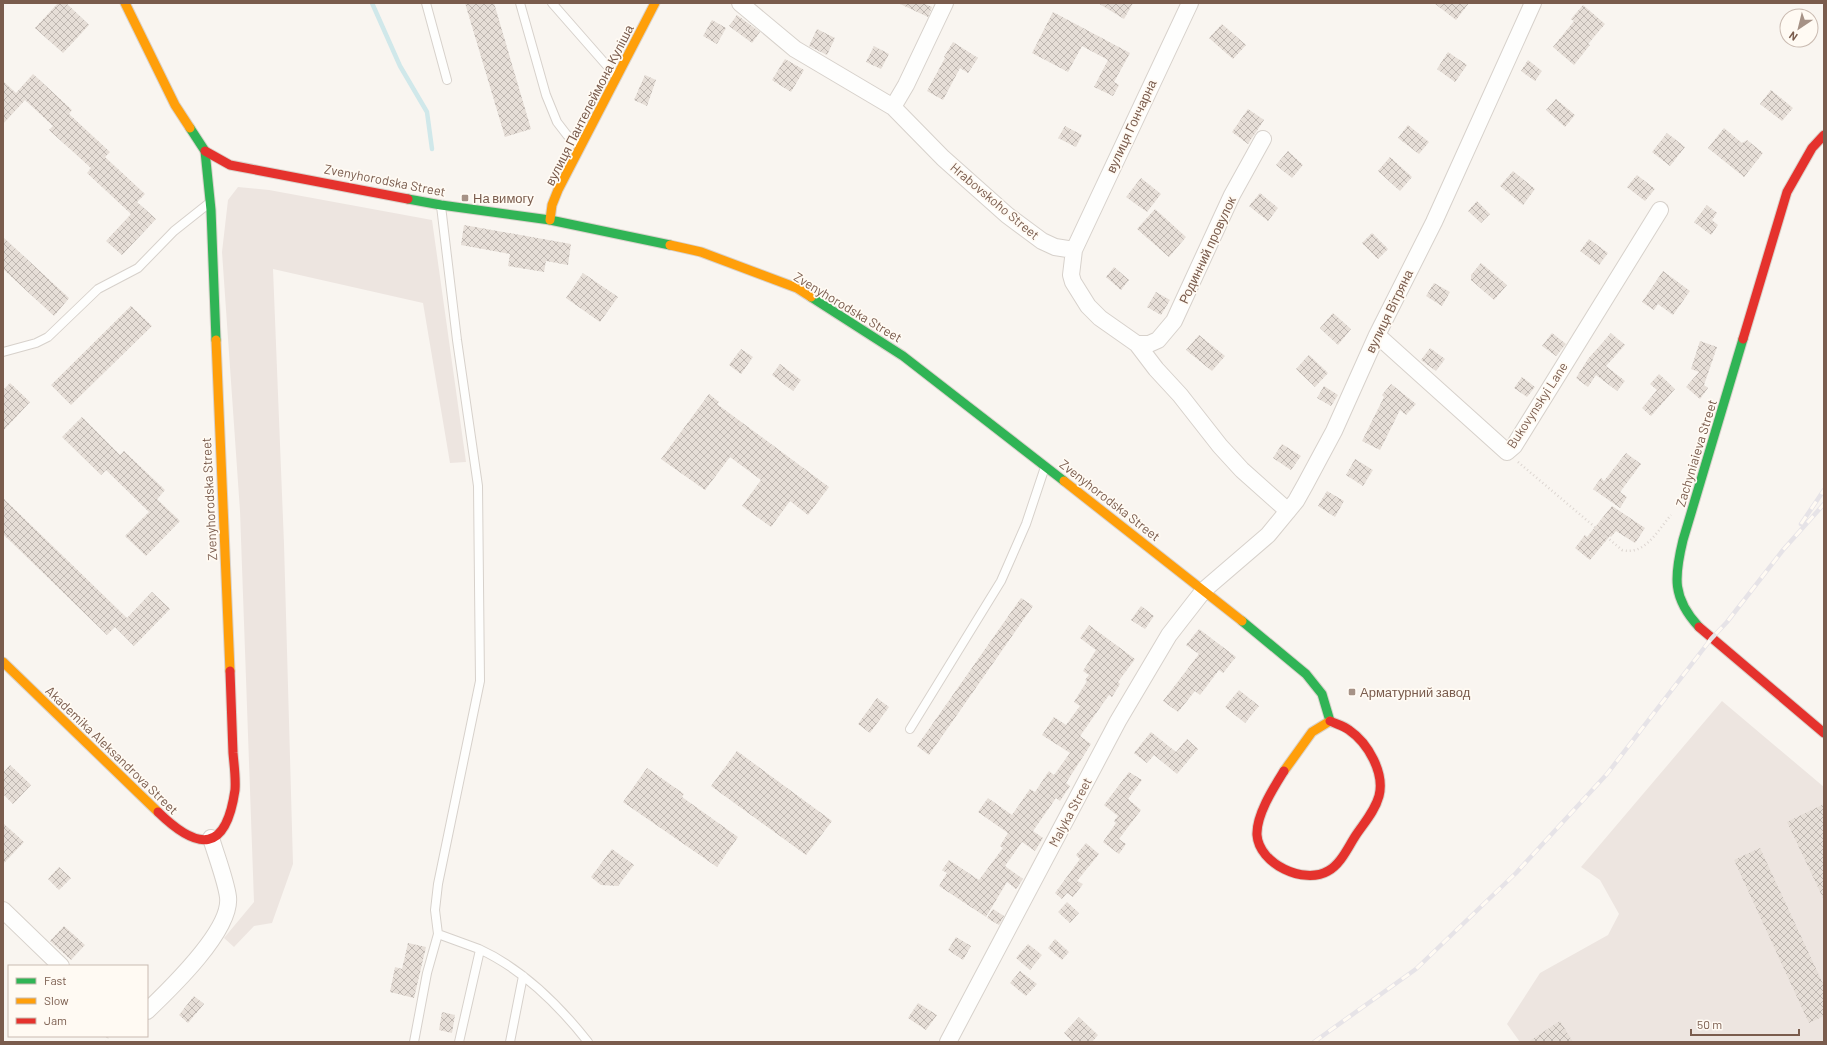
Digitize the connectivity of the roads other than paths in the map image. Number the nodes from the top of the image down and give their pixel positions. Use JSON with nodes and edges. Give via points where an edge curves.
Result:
{"nodes":[{"id":1,"x":125,"y":3,"type":"edge"},
{"id":2,"x":426,"y":3,"type":"edge"},
{"id":3,"x":520,"y":3,"type":"edge"},
{"id":4,"x":552,"y":3,"type":"edge"},
{"id":5,"x":656,"y":3,"type":"edge"},
{"id":6,"x":740,"y":3,"type":"edge"},
{"id":7,"x":945,"y":3,"type":"edge"},
{"id":8,"x":1190,"y":3,"type":"edge"},
{"id":9,"x":1533,"y":3,"type":"edge"},
{"id":10,"x":617,"y":78,"type":"junction"},
{"id":11,"x":447,"y":80,"type":"dead end"},
{"id":12,"x":893,"y":107,"type":"junction"},
{"id":13,"x":1824,"y":135,"type":"edge"},
{"id":14,"x":1262,"y":139,"type":"dead end"},
{"id":15,"x":582,"y":147,"type":"junction"},
{"id":16,"x":205,"y":151,"type":"junction"},
{"id":17,"x":210,"y":202,"type":"junction"},
{"id":18,"x":441,"y":205,"type":"junction"},
{"id":19,"x":1660,"y":210,"type":"dead end"},
{"id":20,"x":550,"y":220,"type":"junction"},
{"id":21,"x":1074,"y":250,"type":"junction"},
{"id":22,"x":1377,"y":335,"type":"junction"},
{"id":23,"x":1137,"y":344,"type":"junction"},
{"id":24,"x":3,"y":352,"type":"edge"},
{"id":25,"x":1046,"y":467,"type":"junction"},
{"id":26,"x":1288,"y":511,"type":"junction"},
{"id":27,"x":1204,"y":590,"type":"junction"},
{"id":28,"x":3,"y":662,"type":"edge"},
{"id":29,"x":1330,"y":721,"type":"junction"},
{"id":30,"x":910,"y":729,"type":"dead end"},
{"id":31,"x":1824,"y":733,"type":"edge"},
{"id":32,"x":211,"y":838,"type":"junction"},
{"id":33,"x":3,"y":910,"type":"edge"},
{"id":34,"x":438,"y":934,"type":"junction"},
{"id":35,"x":480,"y":950,"type":"junction"},
{"id":36,"x":60,"y":965,"type":"edge"},
{"id":37,"x":523,"y":976,"type":"junction"},
{"id":38,"x":148,"y":1011,"type":"edge"},
{"id":39,"x":414,"y":1042,"type":"edge"},
{"id":40,"x":459,"y":1042,"type":"edge"},
{"id":41,"x":510,"y":1042,"type":"edge"},
{"id":42,"x":588,"y":1042,"type":"edge"},
{"id":43,"x":948,"y":1042,"type":"edge"}],
"edges":[{"from":1,"to":16,"type":"street","name":"Zvenyhorodska Street","via":[[175,105]]},
{"from":2,"to":11,"type":"lane"},
{"from":3,"to":15,"type":"lane","via":[[546,95],[557,122],[567,135]]},
{"from":4,"to":10,"type":"lane"},
{"from":5,"to":10,"type":"street","name":"вулиця Пантелеймона Куліша"},
{"from":6,"to":12,"type":"street","name":"Hrabovskoho Street","via":[[795,49]]},
{"from":7,"to":12,"type":"street"},
{"from":8,"to":21,"type":"street","name":"вулиця Гончарна"},
{"from":9,"to":22,"type":"street","name":"вулиця Вітряна","via":[[1434,222]]},
{"from":10,"to":15,"type":"street","name":"вулиця Пантелеймона Куліша"},
{"from":12,"to":21,"type":"street","name":"Hrabovskoho Street","via":[[942,158],[1007,215],[1042,241],[1055,247]]},
{"from":13,"to":31,"type":"street","name":"Zachyniaieva Street","via":[[1812,148],[1787,192],[1677,567],[1682,606],[1692,619],[1717,644]]},
{"from":14,"to":23,"type":"street","name":"Родинний провулок","via":[[1232,195],[1174,321],[1158,340],[1150,344]]},
{"from":15,"to":20,"type":"street","name":"вулиця Пантелеймона Куліша","via":[[558,190]]},
{"from":16,"to":17,"type":"street","name":"Zvenyhorodska Street"},
{"from":16,"to":18,"type":"street","name":"Zvenyhorodska Street","via":[[230,164]]},
{"from":17,"to":24,"type":"lane","via":[[174,231],[138,268],[98,289],[48,337]]},
{"from":17,"to":32,"type":"street","name":"Zvenyhorodska Street","via":[[235,789],[229,816],[222,831]]},
{"from":18,"to":20,"type":"street","name":"Zvenyhorodska Street"},
{"from":18,"to":34,"type":"lane","via":[[478,486],[480,681],[438,884],[435,910]]},
{"from":19,"to":22,"type":"street","name":"Bukovynskyi Lane","via":[[1514,446],[1507,452]]},
{"from":20,"to":25,"type":"street","name":"Zvenyhorodska Street","via":[[701,252],[797,288],[903,356]]},
{"from":21,"to":23,"type":"street","via":[[1071,274],[1082,298],[1100,318]]},
{"from":22,"to":26,"type":"street","name":"вулиця Вітряна","via":[[1334,431]]},
{"from":23,"to":26,"type":"street","via":[[1229,456]]},
{"from":25,"to":27,"type":"street","name":"Zvenyhorodska Street"},
{"from":25,"to":30,"type":"lane","via":[[1026,524],[1001,581]]},
{"from":26,"to":27,"type":"street","name":"вулиця Вітряна","via":[[1268,535]]},
{"from":27,"to":29,"type":"street","name":"Zvenyhorodska Street","via":[[1306,674],[1322,694]]},
{"from":27,"to":43,"type":"street","name":"Malyka Street","via":[[1169,635],[1118,721]]},
{"from":28,"to":32,"type":"street","name":"Akademika Aleksandrova Street","via":[[174,828],[185,837],[200,840]]},
{"from":29,"to":29,"type":"street","via":[[1312,731],[1284,770],[1262,814],[1257,834],[1262,851],[1277,867],[1311,876],[1328,870],[1339,860],[1370,815],[1379,795],[1379,775],[1369,751],[1352,731]]},
{"from":32,"to":38,"type":"street","via":[[228,897],[227,912],[220,928],[200,956]]},
{"from":33,"to":36,"type":"street"},
{"from":34,"to":35,"type":"lane"},
{"from":34,"to":39,"type":"lane","via":[[427,973]]},
{"from":35,"to":37,"type":"lane"},
{"from":35,"to":40,"type":"lane"},
{"from":37,"to":41,"type":"lane"},
{"from":37,"to":42,"type":"lane","via":[[564,1012]]}]}
